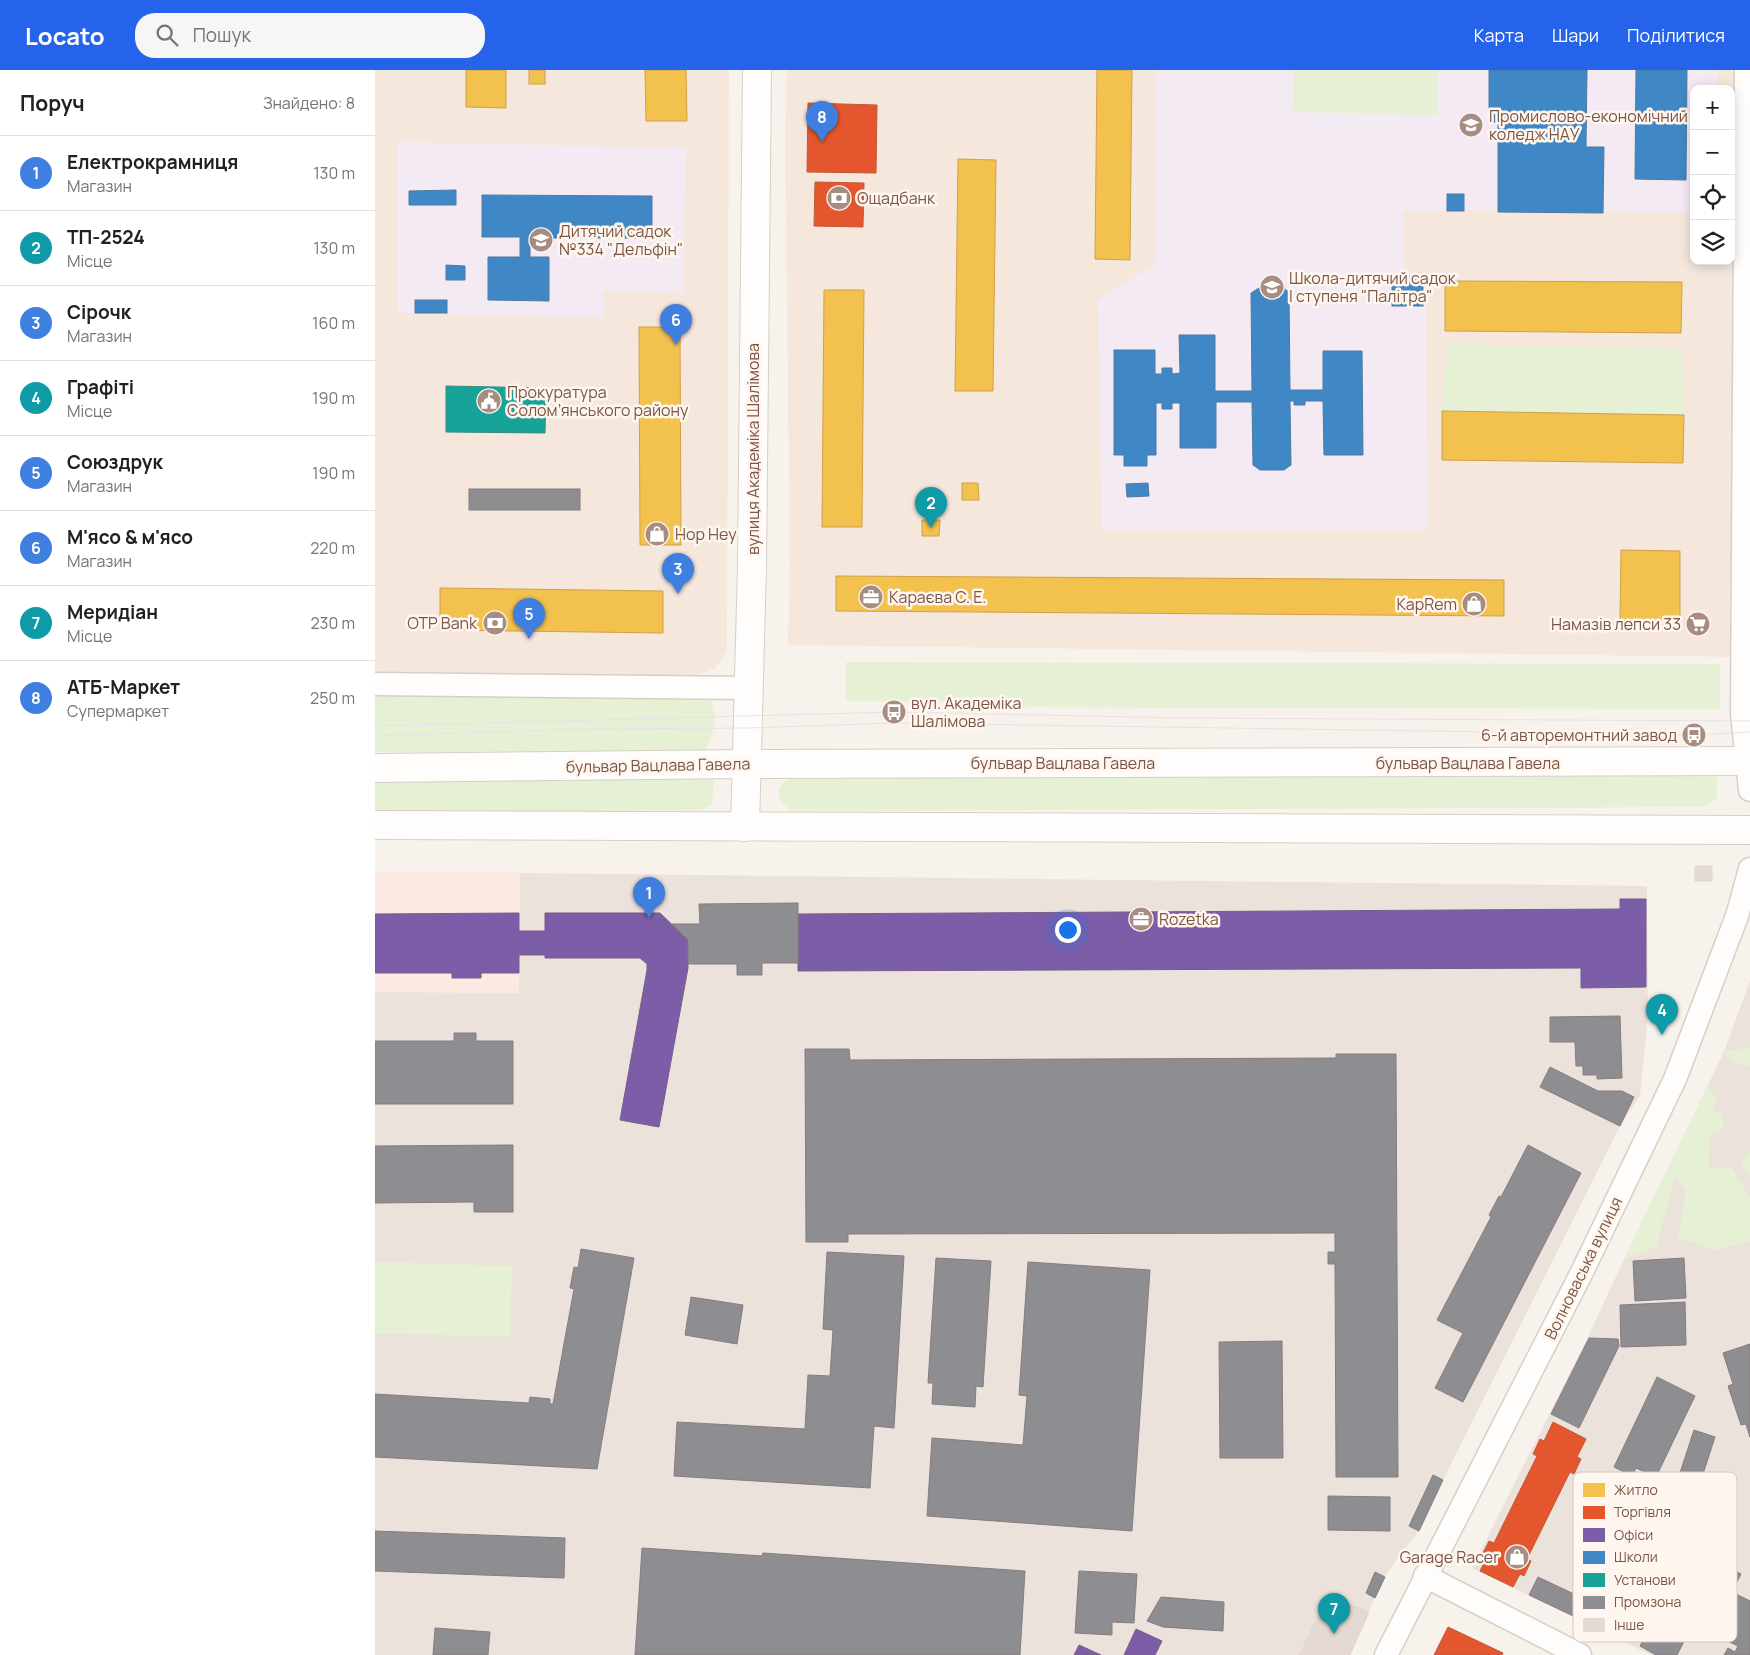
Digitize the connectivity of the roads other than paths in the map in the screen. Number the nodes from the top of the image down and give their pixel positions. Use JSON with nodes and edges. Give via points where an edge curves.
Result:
{"nodes":[{"id":1,"x":757,"y":70,"type":"edge"},
{"id":2,"x":1746,"y":70,"type":"edge"},
{"id":3,"x":375,"y":684,"type":"edge"},
{"id":4,"x":749,"y":688,"type":"junction"},
{"id":5,"x":1748,"y":762,"type":"edge"},
{"id":6,"x":747,"y":764,"type":"junction"},
{"id":7,"x":375,"y":768,"type":"edge"},
{"id":8,"x":1750,"y":790,"type":"edge"},
{"id":9,"x":375,"y":825,"type":"edge"},
{"id":10,"x":745,"y":827,"type":"junction"},
{"id":11,"x":1750,"y":830,"type":"edge"},
{"id":12,"x":1750,"y":869,"type":"edge"},
{"id":13,"x":1425,"y":1576,"type":"junction"},
{"id":14,"x":1386,"y":1655,"type":"edge"},
{"id":15,"x":1580,"y":1655,"type":"edge"}],
"edges":[{"from":1,"to":4,"type":"main road","name":"вулиця Академіка Шалімова"},
{"from":2,"to":5,"type":"street","via":[[1742,713]]},
{"from":3,"to":4,"type":"street"},
{"from":4,"to":6,"type":"main road","name":"вулиця Академіка Шалімова"},
{"from":5,"to":6,"type":"main road","name":"бульвар Вацлава Гавела"},
{"from":5,"to":8,"type":"street"},
{"from":6,"to":7,"type":"main road","name":"бульвар Вацлава Гавела"},
{"from":6,"to":10,"type":"main road","name":"вулиця Академіка Шалімова"},
{"from":9,"to":10,"type":"main road"},
{"from":10,"to":11,"type":"main road"},
{"from":12,"to":13,"type":"street","name":"Волноваська вулиця","via":[[1737,916],[1675,1079],[1582,1272]]},
{"from":13,"to":14,"type":"street","name":"Волноваська вулиця"},
{"from":13,"to":15,"type":"street"}]}
